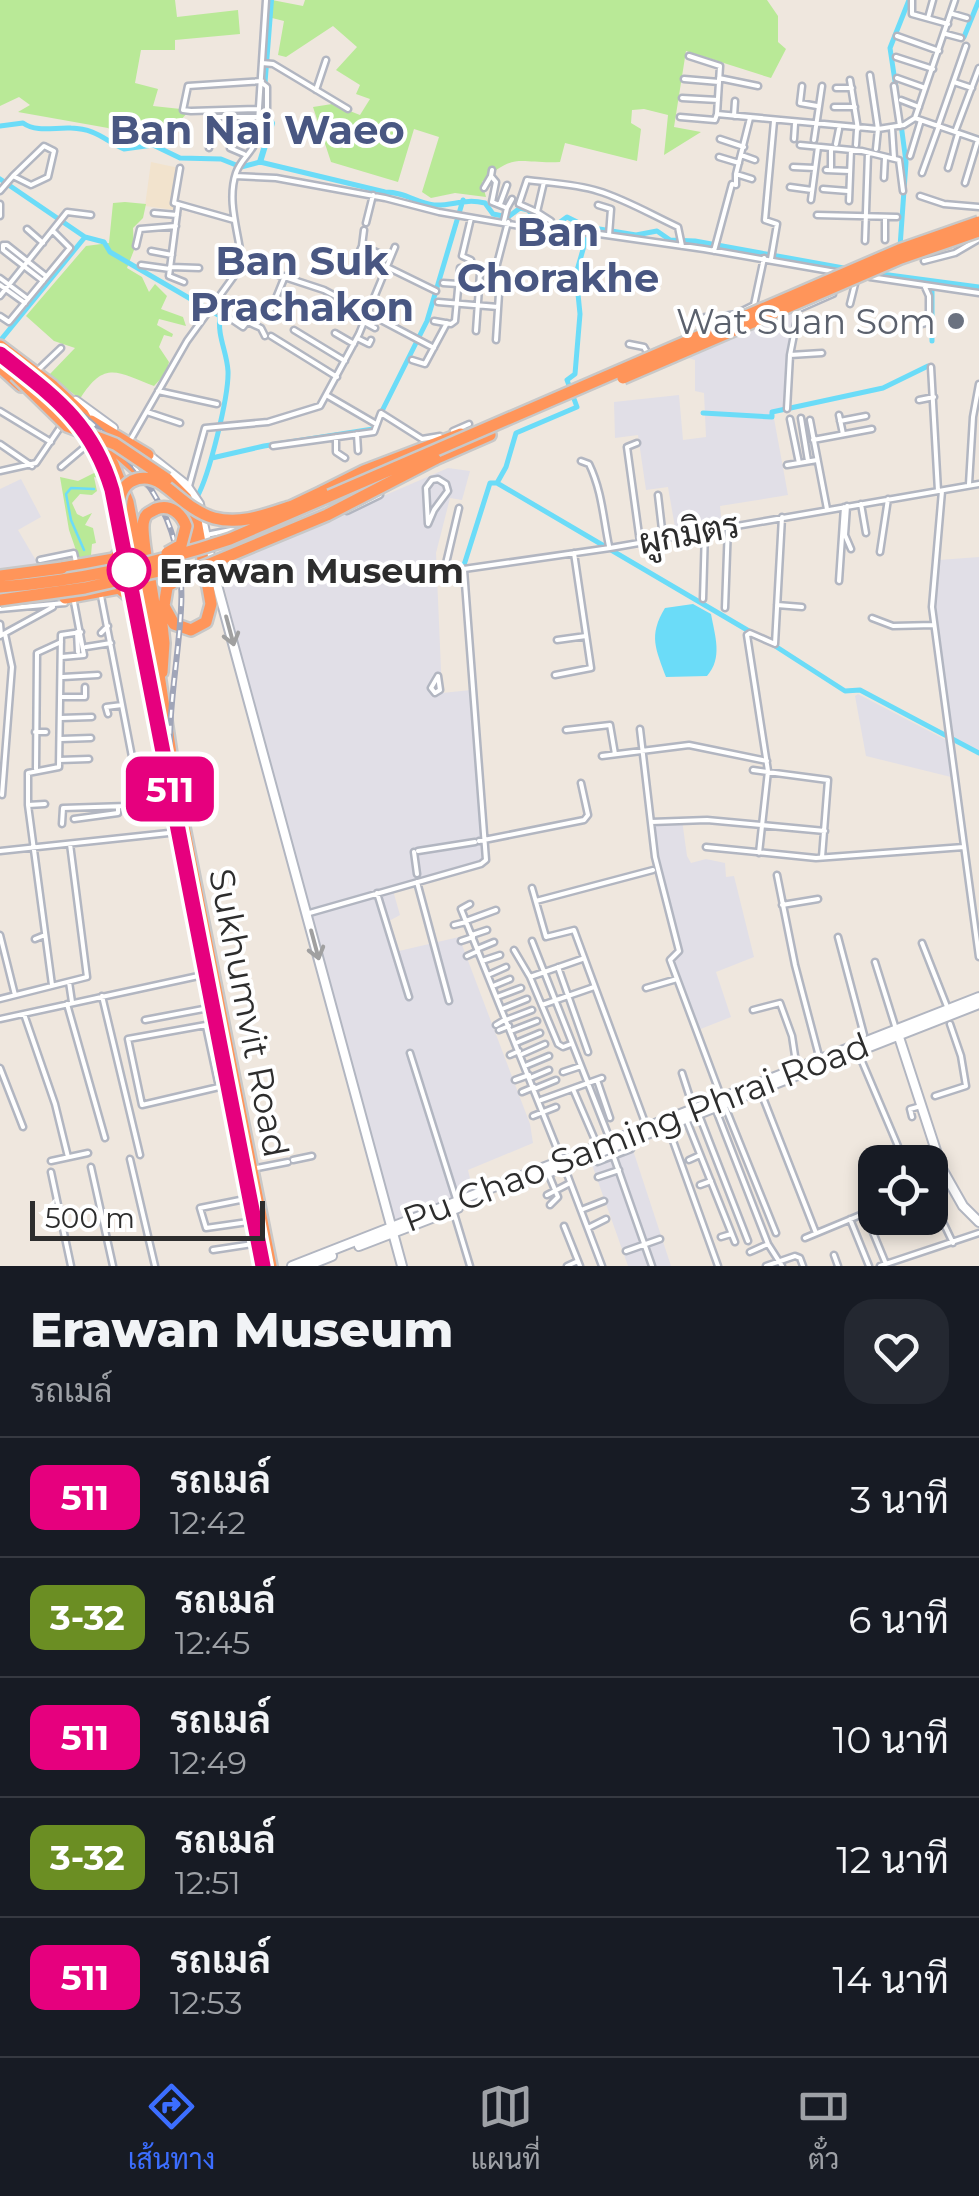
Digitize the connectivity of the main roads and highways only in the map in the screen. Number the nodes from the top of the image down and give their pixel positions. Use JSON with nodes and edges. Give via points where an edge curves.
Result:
{"nodes":[{"id":1,"x":979,"y":222,"type":"edge"},
{"id":2,"x":979,"y":231,"type":"edge"},
{"id":3,"x":0,"y":346,"type":"edge"},
{"id":4,"x":0,"y":354,"type":"edge"},
{"id":5,"x":0,"y":365,"type":"edge"},
{"id":6,"x":83,"y":415,"type":"junction"},
{"id":7,"x":516,"y":416,"type":"junction"},
{"id":8,"x":93,"y":442,"type":"junction"},
{"id":9,"x":115,"y":452,"type":"junction"},
{"id":10,"x":148,"y":455,"type":"junction"},
{"id":11,"x":435,"y":460,"type":"junction"},
{"id":12,"x":178,"y":502,"type":"junction"},
{"id":13,"x":289,"y":507,"type":"junction"},
{"id":14,"x":120,"y":524,"type":"junction"},
{"id":15,"x":110,"y":560,"type":"junction"},
{"id":16,"x":0,"y":579,"type":"edge"},
{"id":17,"x":169,"y":586,"type":"junction"},
{"id":18,"x":0,"y":602,"type":"edge"},
{"id":19,"x":21,"y":602,"type":"road end"},
{"id":20,"x":136,"y":608,"type":"junction"},
{"id":21,"x":146,"y":659,"type":"junction"},
{"id":22,"x":159,"y":677,"type":"junction"},
{"id":23,"x":155,"y":704,"type":"junction"},
{"id":24,"x":169,"y":762,"type":"junction"},
{"id":25,"x":979,"y":997,"type":"edge"},
{"id":26,"x":979,"y":1004,"type":"edge"},
{"id":27,"x":949,"y":1017,"type":"junction"},
{"id":28,"x":897,"y":1033,"type":"junction"},
{"id":29,"x":223,"y":1062,"type":"junction"},
{"id":30,"x":821,"y":1063,"type":"junction"},
{"id":31,"x":764,"y":1086,"type":"junction"},
{"id":32,"x":696,"y":1112,"type":"junction"},
{"id":33,"x":648,"y":1131,"type":"junction"},
{"id":34,"x":612,"y":1149,"type":"junction"},
{"id":35,"x":563,"y":1164,"type":"junction"},
{"id":36,"x":496,"y":1190,"type":"junction"},
{"id":37,"x":979,"y":1222,"type":"edge"},
{"id":38,"x":392,"y":1230,"type":"junction"},
{"id":39,"x":312,"y":1265,"type":"edge"},
{"id":40,"x":267,"y":1266,"type":"edge"},
{"id":41,"x":292,"y":1266,"type":"edge"},
{"id":42,"x":402,"y":1266,"type":"edge"}],
"edges":[{"from":1,"to":7,"type":"highway","bridge":true,"via":[[899,250]]},
{"from":2,"to":11,"type":"highway","bridge":true,"via":[[901,258]]},
{"from":3,"to":6,"type":"highway","name":"Sukhumvit Road"},
{"from":4,"to":6,"type":"highway","name":"Sukhumvit Road"},
{"from":5,"to":8,"type":"highway","via":[[60,426]]},
{"from":5,"to":17,"type":"highway","bridge":true,"via":[[67,426],[128,451],[186,498],[211,604],[206,622],[191,630],[174,624],[165,611]]},
{"from":6,"to":8,"type":"highway","name":"Sukhumvit Road"},
{"from":6,"to":9,"type":"highway"},
{"from":6,"to":10,"type":"highway"},
{"from":6,"to":10,"type":"main road"},
{"from":6,"to":22,"type":"highway","name":"Sukhumvit Road","via":[[128,502]]},
{"from":7,"to":13,"type":"highway","bridge":true,"via":[[401,456]]},
{"from":7,"to":16,"type":"highway","bridge":true,"via":[[203,548],[89,577]]},
{"from":8,"to":14,"type":"highway"},
{"from":8,"to":23,"type":"highway","name":"Sukhumvit Road","via":[[126,518]]},
{"from":9,"to":10,"type":"highway"},
{"from":9,"to":12,"type":"highway","bridge":true},
{"from":10,"to":38,"type":"main road","one_way":true,"via":[[188,487],[202,511]]},
{"from":11,"to":17,"type":"highway","bridge":true},
{"from":11,"to":18,"type":"highway","bridge":true,"via":[[204,556]]},
{"from":12,"to":13,"type":"highway","bridge":true,"via":[[226,525]]},
{"from":12,"to":18,"type":"highway","bridge":true,"via":[[191,521],[191,538],[168,569]]},
{"from":13,"to":21,"type":"highway","bridge":true,"via":[[243,520],[218,519],[156,480],[134,480],[122,491],[119,508]]},
{"from":14,"to":15,"type":"highway","via":[[120,552]]},
{"from":14,"to":20,"type":"highway"},
{"from":15,"to":16,"type":"highway","bridge":true},
{"from":15,"to":19,"type":"highway","via":[[116,581]]},
{"from":16,"to":22,"type":"highway","bridge":true,"via":[[88,570],[172,551],[184,538],[185,522],[174,510],[162,506],[142,526],[154,583]]},
{"from":17,"to":22,"type":"highway","via":[[160,604]]},
{"from":18,"to":20,"type":"highway","bridge":true,"via":[[66,601],[119,588]]},
{"from":20,"to":21,"type":"highway"},
{"from":21,"to":23,"type":"highway"},
{"from":22,"to":24,"type":"highway","name":"Sukhumvit Road"},
{"from":23,"to":24,"type":"highway","name":"Sukhumvit Road"},
{"from":24,"to":29,"type":"highway","name":"Sukhumvit Road"},
{"from":24,"to":29,"type":"highway","name":"Sukhumvit Road","via":[[214,1007],[211,1024]]},
{"from":25,"to":27,"type":"main road","name":"Pu Chao Saming Phrai Road"},
{"from":26,"to":27,"type":"main road","name":"Pu Chao Saming Phrai Road"},
{"from":27,"to":28,"type":"main road","name":"Pu Chao Saming Phrai Road"},
{"from":28,"to":30,"type":"main road","name":"Pu Chao Saming Phrai Road"},
{"from":28,"to":30,"type":"main road","name":"Pu Chao Saming Phrai Road","via":[[865,1038]]},
{"from":28,"to":37,"type":"main road","via":[[942,1169]]},
{"from":29,"to":40,"type":"highway","name":"Sukhumvit Road"},
{"from":29,"to":40,"type":"highway","name":"Sukhumvit Road","via":[[252,1169]]},
{"from":30,"to":31,"type":"main road","name":"Pu Chao Saming Phrai Road"},
{"from":30,"to":31,"type":"main road","name":"Pu Chao Saming Phrai Road"},
{"from":31,"to":32,"type":"main road","name":"Pu Chao Saming Phrai Road"},
{"from":32,"to":33,"type":"main road","name":"Pu Chao Saming Phrai Road"},
{"from":32,"to":33,"type":"main road","name":"Pu Chao Saming Phrai Road"},
{"from":33,"to":34,"type":"main road","name":"Pu Chao Saming Phrai Road"},
{"from":34,"to":35,"type":"main road","name":"Pu Chao Saming Phrai Road"},
{"from":34,"to":35,"type":"main road","name":"Pu Chao Saming Phrai Road","via":[[598,1147]]},
{"from":35,"to":36,"type":"main road","name":"Pu Chao Saming Phrai Road"},
{"from":35,"to":36,"type":"main road","name":"Pu Chao Saming Phrai Road"},
{"from":36,"to":38,"type":"main road","name":"Pu Chao Saming Phrai Road"},
{"from":38,"to":39,"type":"main road","name":"Pu Chao Saming Phrai Road"},
{"from":38,"to":41,"type":"main road","name":"Pu Chao Saming Phrai Road"},
{"from":38,"to":42,"type":"main road"}]}
